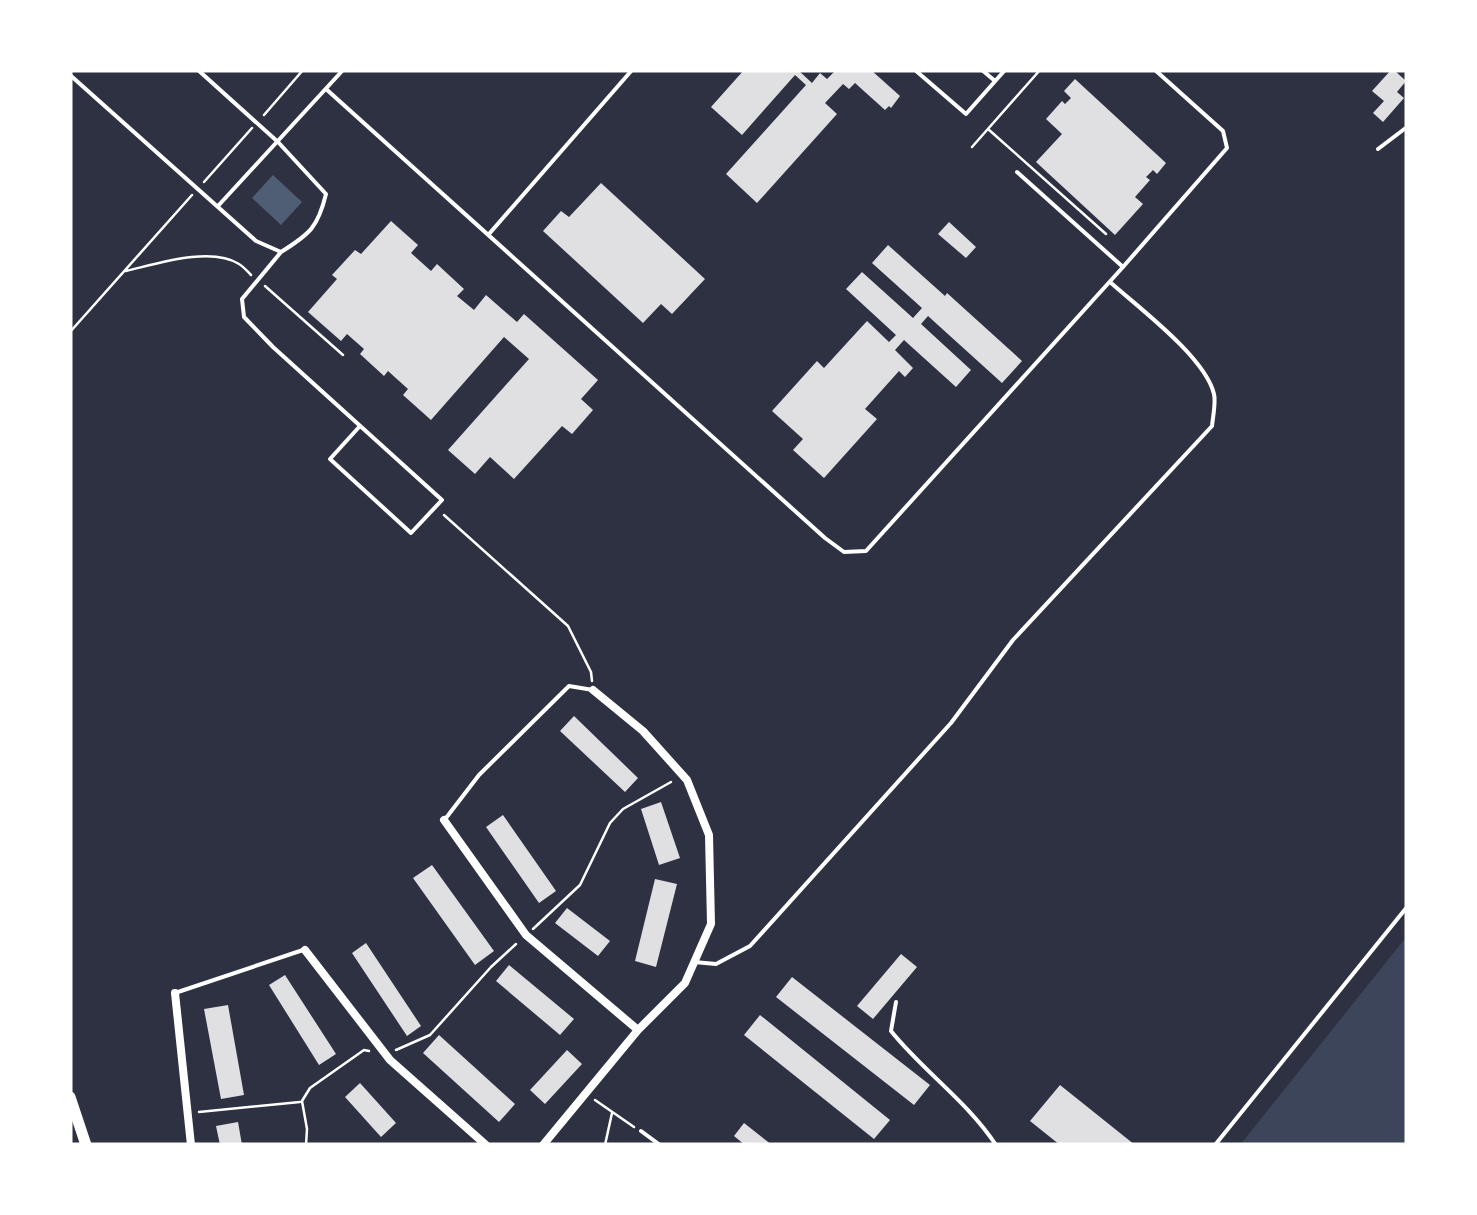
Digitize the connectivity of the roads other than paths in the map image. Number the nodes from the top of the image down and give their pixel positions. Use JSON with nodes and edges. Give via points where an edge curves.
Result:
{"nodes":[{"id":1,"x":198,"y":70,"type":"edge"},
{"id":2,"x":343,"y":70,"type":"edge"},
{"id":3,"x":632,"y":70,"type":"edge"},
{"id":4,"x":915,"y":70,"type":"edge"},
{"id":5,"x":982,"y":70,"type":"edge"},
{"id":6,"x":1005,"y":70,"type":"edge"},
{"id":7,"x":1155,"y":70,"type":"edge"},
{"id":8,"x":70,"y":75,"type":"edge"},
{"id":9,"x":994,"y":81,"type":"junction"},
{"id":10,"x":326,"y":89,"type":"junction"},
{"id":11,"x":1407,"y":128,"type":"edge"},
{"id":12,"x":278,"y":142,"type":"junction"},
{"id":13,"x":1378,"y":149,"type":"dead end"},
{"id":14,"x":1017,"y":172,"type":"dead end"},
{"id":15,"x":218,"y":206,"type":"junction"},
{"id":16,"x":489,"y":234,"type":"junction"},
{"id":17,"x":281,"y":252,"type":"junction"},
{"id":18,"x":1123,"y":267,"type":"junction"},
{"id":19,"x":1110,"y":282,"type":"junction"},
{"id":20,"x":360,"y":426,"type":"junction"},
{"id":21,"x":593,"y":690,"type":"joint"},
{"id":22,"x":444,"y":820,"type":"joint"},
{"id":23,"x":1407,"y":907,"type":"edge"},
{"id":24,"x":305,"y":950,"type":"joint"},
{"id":25,"x":694,"y":962,"type":"junction"},
{"id":26,"x":174,"y":993,"type":"joint"},
{"id":27,"x":896,"y":1002,"type":"dead end"},
{"id":28,"x":638,"y":1030,"type":"junction"},
{"id":29,"x":70,"y":1097,"type":"edge"},
{"id":30,"x":641,"y":1132,"type":"road end"},
{"id":31,"x":86,"y":1145,"type":"edge"},
{"id":32,"x":191,"y":1145,"type":"edge"},
{"id":33,"x":486,"y":1145,"type":"edge"},
{"id":34,"x":544,"y":1145,"type":"edge"},
{"id":35,"x":660,"y":1145,"type":"edge"},
{"id":36,"x":996,"y":1145,"type":"edge"},
{"id":37,"x":1215,"y":1145,"type":"edge"}],
"edges":[{"from":1,"to":12,"type":"lane"},
{"from":2,"to":10,"type":"lane"},
{"from":3,"to":16,"type":"lane"},
{"from":4,"to":9,"type":"lane","via":[[966,114]]},
{"from":5,"to":9,"type":"lane"},
{"from":6,"to":9,"type":"lane"},
{"from":7,"to":18,"type":"lane","via":[[1223,131],[1226,148]]},
{"from":8,"to":15,"type":"lane"},
{"from":10,"to":12,"type":"lane"},
{"from":10,"to":16,"type":"lane"},
{"from":11,"to":13,"type":"lane"},
{"from":12,"to":15,"type":"lane"},
{"from":12,"to":17,"type":"lane","via":[[326,194],[304,238]]},
{"from":14,"to":18,"type":"lane"},
{"from":15,"to":17,"type":"lane","via":[[256,242]]},
{"from":16,"to":19,"type":"lane","via":[[844,552],[866,551]]},
{"from":17,"to":20,"type":"lane","via":[[242,299],[244,317]]},
{"from":18,"to":19,"type":"lane"},
{"from":19,"to":25,"type":"lane","via":[[1204,371],[1214,396],[1212,426],[1013,640],[951,724],[750,946],[716,964]]},
{"from":20,"to":20,"type":"lane","via":[[330,458],[410,533],[442,500]]},
{"from":21,"to":22,"type":"lane","via":[[569,686]]},
{"from":21,"to":25,"type":"street","via":[[687,780],[709,835],[711,924]]},
{"from":22,"to":28,"type":"street","via":[[526,935]]},
{"from":23,"to":37,"type":"lane"},
{"from":24,"to":26,"type":"lane"},
{"from":24,"to":33,"type":"street","via":[[386,1053]]},
{"from":25,"to":28,"type":"street","via":[[685,983]]},
{"from":26,"to":32,"type":"street"},
{"from":27,"to":36,"type":"lane","via":[[891,1031]]},
{"from":28,"to":34,"type":"street"},
{"from":29,"to":31,"type":"main road"},
{"from":30,"to":35,"type":"lane"}]}
